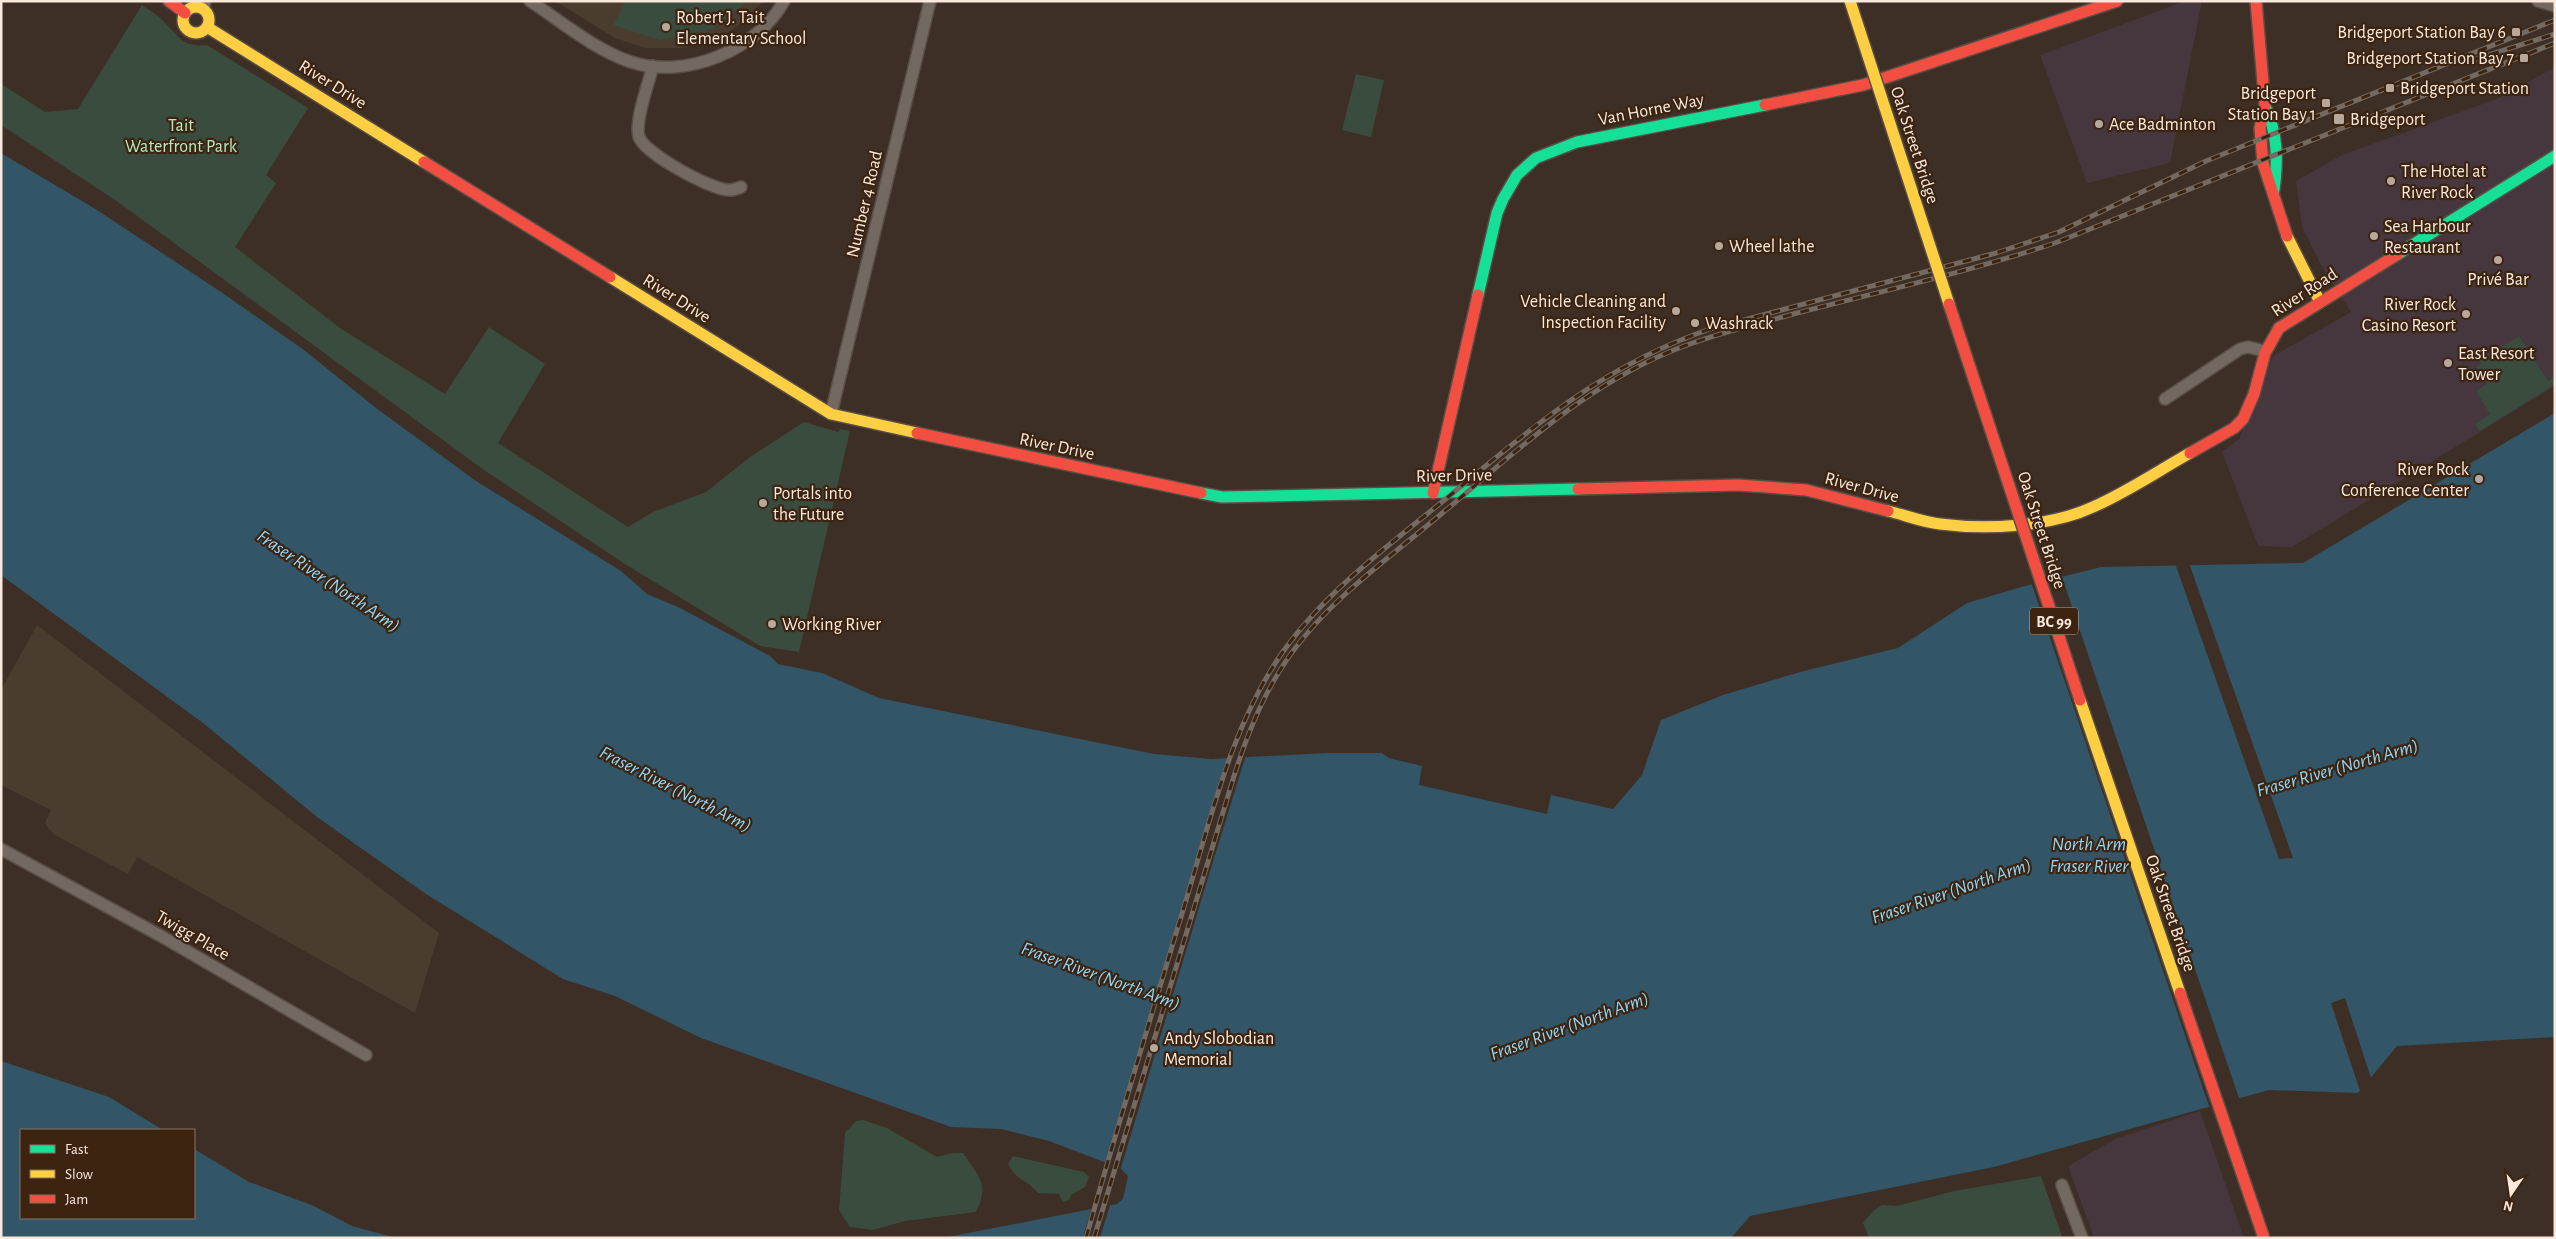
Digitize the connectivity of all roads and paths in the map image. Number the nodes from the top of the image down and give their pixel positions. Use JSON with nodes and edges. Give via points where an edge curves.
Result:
{"nodes":[{"id":1,"x":169,"y":1,"type":"edge"},
{"id":2,"x":530,"y":1,"type":"edge"},
{"id":3,"x":784,"y":1,"type":"edge"},
{"id":4,"x":930,"y":1,"type":"edge"},
{"id":5,"x":1850,"y":1,"type":"edge"},
{"id":6,"x":1862,"y":1,"type":"edge"},
{"id":7,"x":2117,"y":1,"type":"edge"},
{"id":8,"x":2256,"y":1,"type":"edge"},
{"id":9,"x":2538,"y":1,"type":"edge"},
{"id":10,"x":204,"y":5,"type":"edge"},
{"id":11,"x":2555,"y":6,"type":"edge"},
{"id":12,"x":186,"y":13,"type":"junction"},
{"id":13,"x":207,"y":27,"type":"junction"},
{"id":14,"x":654,"y":66,"type":"junction"},
{"id":15,"x":2265,"y":106,"type":"junction"},
{"id":16,"x":2555,"y":156,"type":"edge"},
{"id":17,"x":741,"y":187,"type":"dead end"},
{"id":18,"x":2274,"y":191,"type":"junction"},
{"id":19,"x":1947,"y":260,"type":"dead end"},
{"id":20,"x":2320,"y":302,"type":"junction"},
{"id":21,"x":2265,"y":351,"type":"junction"},
{"id":22,"x":2165,"y":399,"type":"dead end"},
{"id":23,"x":831,"y":414,"type":"junction"},
{"id":24,"x":1433,"y":493,"type":"junction"},
{"id":25,"x":2028,"y":504,"type":"dead end"},
{"id":26,"x":2007,"y":526,"type":"joint"},
{"id":27,"x":2046,"y":560,"type":"dead end"},
{"id":28,"x":2052,"y":578,"type":"dead end"},
{"id":29,"x":1,"y":849,"type":"edge"},
{"id":30,"x":366,"y":1055,"type":"dead end"},
{"id":31,"x":2062,"y":1184,"type":"dead end"},
{"id":32,"x":2082,"y":1238,"type":"edge"},
{"id":33,"x":2264,"y":1238,"type":"edge"},
{"id":34,"x":2276,"y":1238,"type":"edge"}],
"edges":[{"from":1,"to":12,"type":"main road"},
{"from":2,"to":14,"type":"street","via":[[612,54]]},
{"from":3,"to":14,"type":"street","via":[[778,13],[757,35],[737,48],[692,64]]},
{"from":4,"to":23,"type":"street","name":"Number 4 Road"},
{"from":5,"to":33,"type":"main road","name":"Oak Street Bridge","number":"BC 99","bridge":true,"via":[[2082,707]]},
{"from":6,"to":19,"type":"main road","name":"Oak Street Bridge"},
{"from":7,"to":24,"type":"main road","name":"Van Horne Way","via":[[1863,85],[1577,142],[1551,149],[1535,158],[1513,178],[1497,213]]},
{"from":8,"to":15,"type":"main road"},
{"from":9,"to":11,"type":"street"},
{"from":10,"to":12,"type":"main road"},
{"from":10,"to":13,"type":"main road","via":[[209,19]]},
{"from":12,"to":13,"type":"main road","via":[[183,22],[188,30],[196,33]]},
{"from":13,"to":23,"type":"main road","name":"River Drive"},
{"from":14,"to":17,"type":"street","via":[[638,126],[639,138],[657,156],[713,186],[730,190]]},
{"from":15,"to":18,"type":"main road","via":[[2260,128],[2261,149]]},
{"from":15,"to":18,"type":"main road","via":[[2275,125],[2279,160]]},
{"from":16,"to":20,"type":"main road","name":"River Road"},
{"from":18,"to":20,"type":"main road","via":[[2288,238]]},
{"from":20,"to":21,"type":"main road","name":"River Road","via":[[2279,328]]},
{"from":21,"to":22,"type":"street","via":[[2248,346],[2240,349]]},
{"from":21,"to":26,"type":"main road","name":"River Road","via":[[2248,413],[2234,428],[2094,507],[2068,517]]},
{"from":23,"to":24,"type":"main road","name":"River Drive","via":[[1214,496]]},
{"from":24,"to":26,"type":"main road","name":"River Drive","via":[[1767,486],[1830,495],[1938,524]]},
{"from":25,"to":27,"type":"main road","name":"Oak Street Bridge"},
{"from":28,"to":34,"type":"main road","name":"Oak Street Bridge","number":"BC 99"},
{"from":29,"to":30,"type":"street","name":"Twigg Place","via":[[161,936]]},
{"from":31,"to":32,"type":"street"}]}
